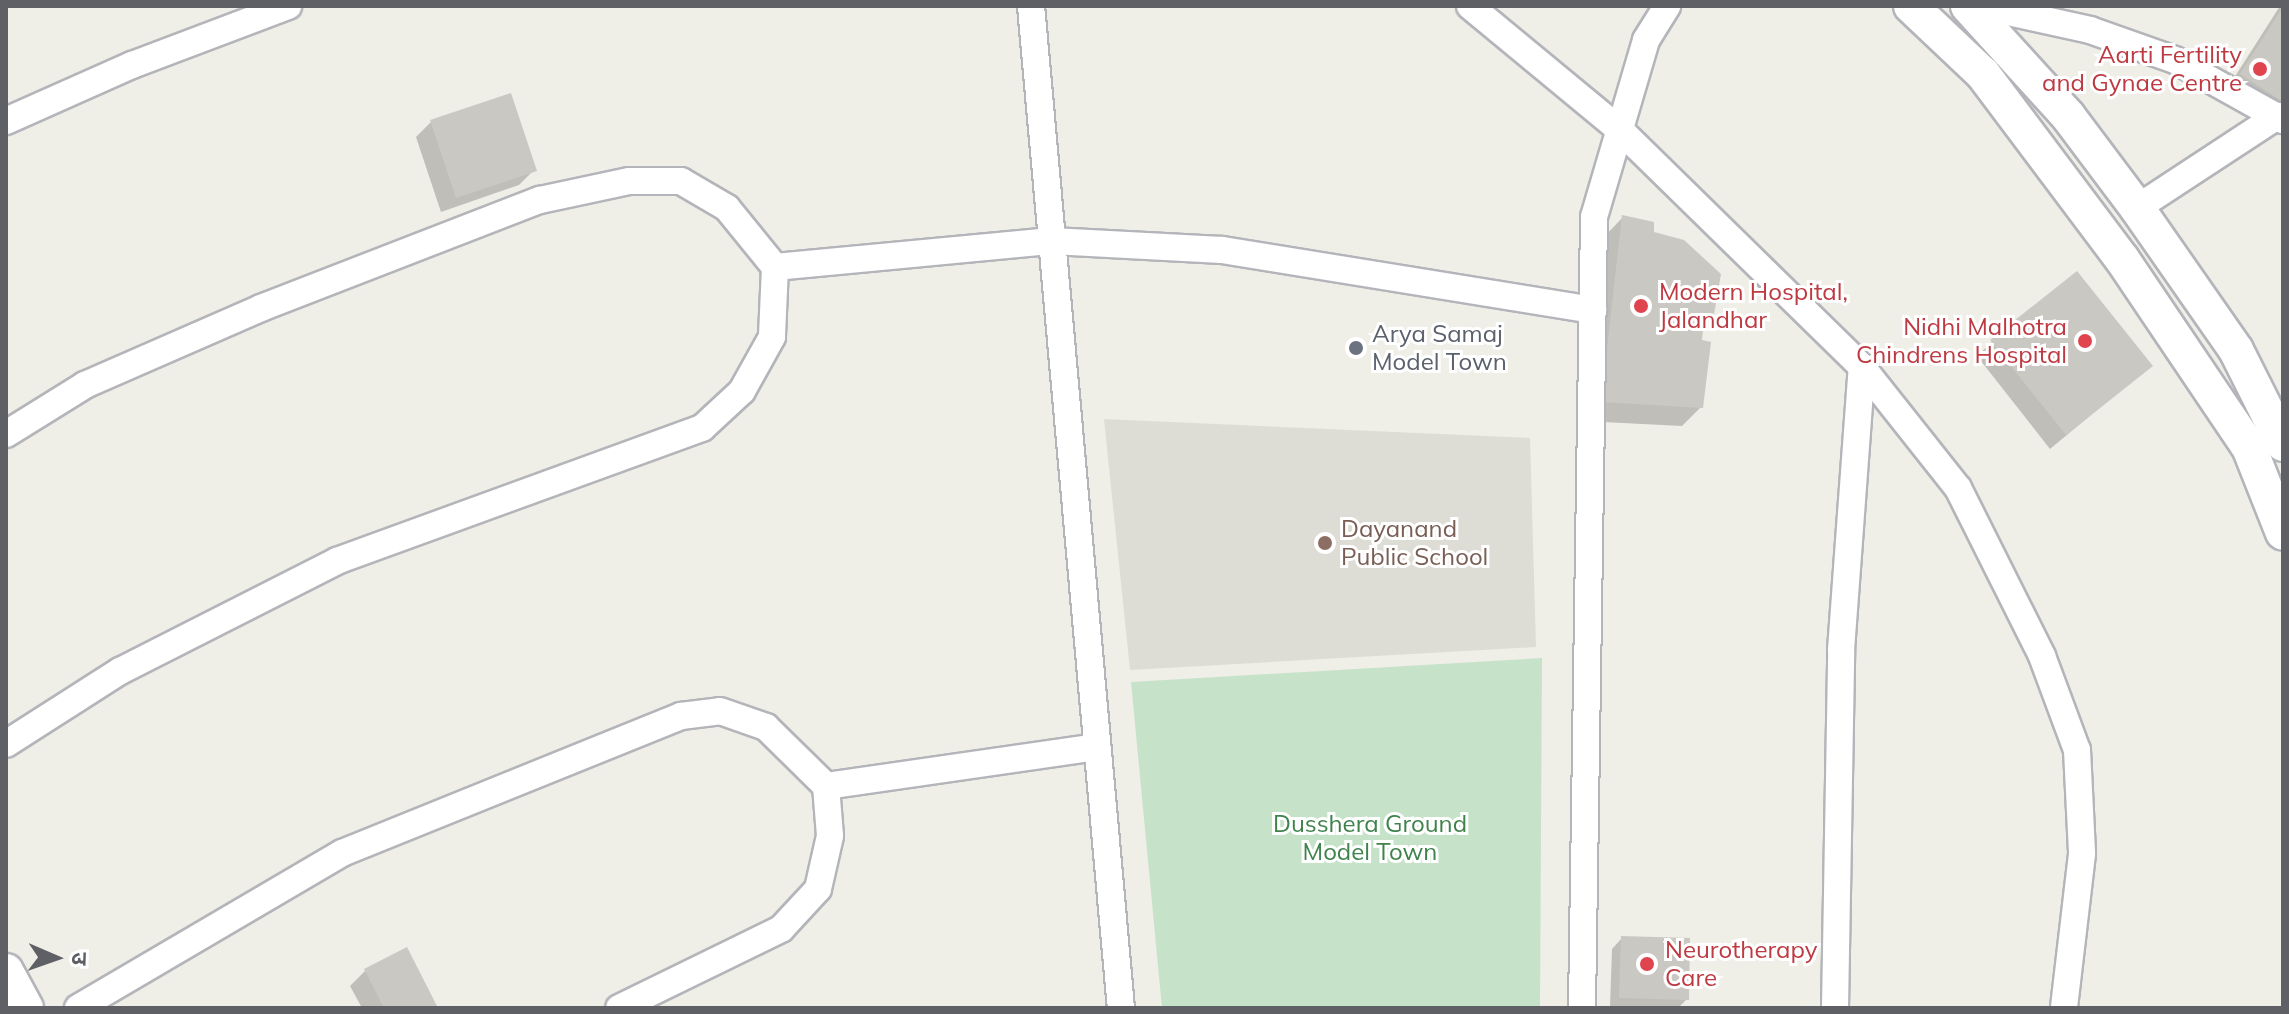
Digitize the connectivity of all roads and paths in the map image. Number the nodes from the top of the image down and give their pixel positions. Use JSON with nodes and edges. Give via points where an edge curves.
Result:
{"nodes":[{"id":1,"x":288,"y":6,"type":"edge"},
{"id":2,"x":1031,"y":6,"type":"edge"},
{"id":3,"x":1470,"y":6,"type":"edge"},
{"id":4,"x":1667,"y":6,"type":"edge"},
{"id":5,"x":1911,"y":6,"type":"edge"},
{"id":6,"x":1968,"y":6,"type":"edge"},
{"id":7,"x":1981,"y":6,"type":"edge"},
{"id":8,"x":2280,"y":118,"type":"edge"},
{"id":9,"x":6,"y":121,"type":"edge"},
{"id":10,"x":1620,"y":130,"type":"junction"},
{"id":11,"x":2137,"y":208,"type":"junction"},
{"id":12,"x":1052,"y":241,"type":"junction"},
{"id":13,"x":775,"y":267,"type":"junction"},
{"id":14,"x":1593,"y":310,"type":"junction"},
{"id":15,"x":1862,"y":367,"type":"junction"},
{"id":16,"x":6,"y":434,"type":"edge"},
{"id":17,"x":2283,"y":444,"type":"edge"},
{"id":18,"x":2283,"y":533,"type":"edge"},
{"id":19,"x":6,"y":744,"type":"edge"},
{"id":20,"x":1097,"y":747,"type":"junction"},
{"id":21,"x":826,"y":786,"type":"junction"},
{"id":22,"x":6,"y":971,"type":"edge"},
{"id":23,"x":26,"y":1008,"type":"edge"},
{"id":24,"x":78,"y":1008,"type":"edge"},
{"id":25,"x":619,"y":1008,"type":"edge"},
{"id":26,"x":1121,"y":1008,"type":"edge"},
{"id":27,"x":1582,"y":1008,"type":"edge"},
{"id":28,"x":1835,"y":1008,"type":"edge"},
{"id":29,"x":2064,"y":1008,"type":"edge"}],
"edges":[{"from":1,"to":9,"type":"street","via":[[132,65]]},
{"from":2,"to":12,"type":"street"},
{"from":3,"to":10,"type":"street"},
{"from":4,"to":10,"type":"street","via":[[1646,40]]},
{"from":5,"to":18,"type":"street","via":[[1983,74],[2122,259],[2249,447]]},
{"from":6,"to":11,"type":"street","via":[[2068,116]]},
{"from":7,"to":8,"type":"street","via":[[2090,30],[2175,60]]},
{"from":8,"to":11,"type":"street"},
{"from":10,"to":14,"type":"street","via":[[1594,217]]},
{"from":10,"to":15,"type":"street"},
{"from":11,"to":17,"type":"street","via":[[2236,350]]},
{"from":12,"to":13,"type":"street"},
{"from":12,"to":14,"type":"street","via":[[1222,250]]},
{"from":12,"to":20,"type":"street"},
{"from":13,"to":16,"type":"street","via":[[727,208],[681,181],[629,181],[540,200],[261,308],[99,379]]},
{"from":13,"to":19,"type":"street","via":[[772,337],[742,391],[702,428],[337,561],[120,671]]},
{"from":14,"to":27,"type":"street"},
{"from":15,"to":28,"type":"street","via":[[1841,650]]},
{"from":15,"to":29,"type":"street","via":[[1958,488],[2042,656],[2077,750],[2082,854]]},
{"from":20,"to":21,"type":"street"},
{"from":20,"to":26,"type":"street"},
{"from":21,"to":24,"type":"street","via":[[766,727],[720,711],[681,716],[342,853]]},
{"from":21,"to":25,"type":"street","via":[[830,836],[818,889],[781,929]]},
{"from":22,"to":23,"type":"street"}]}
